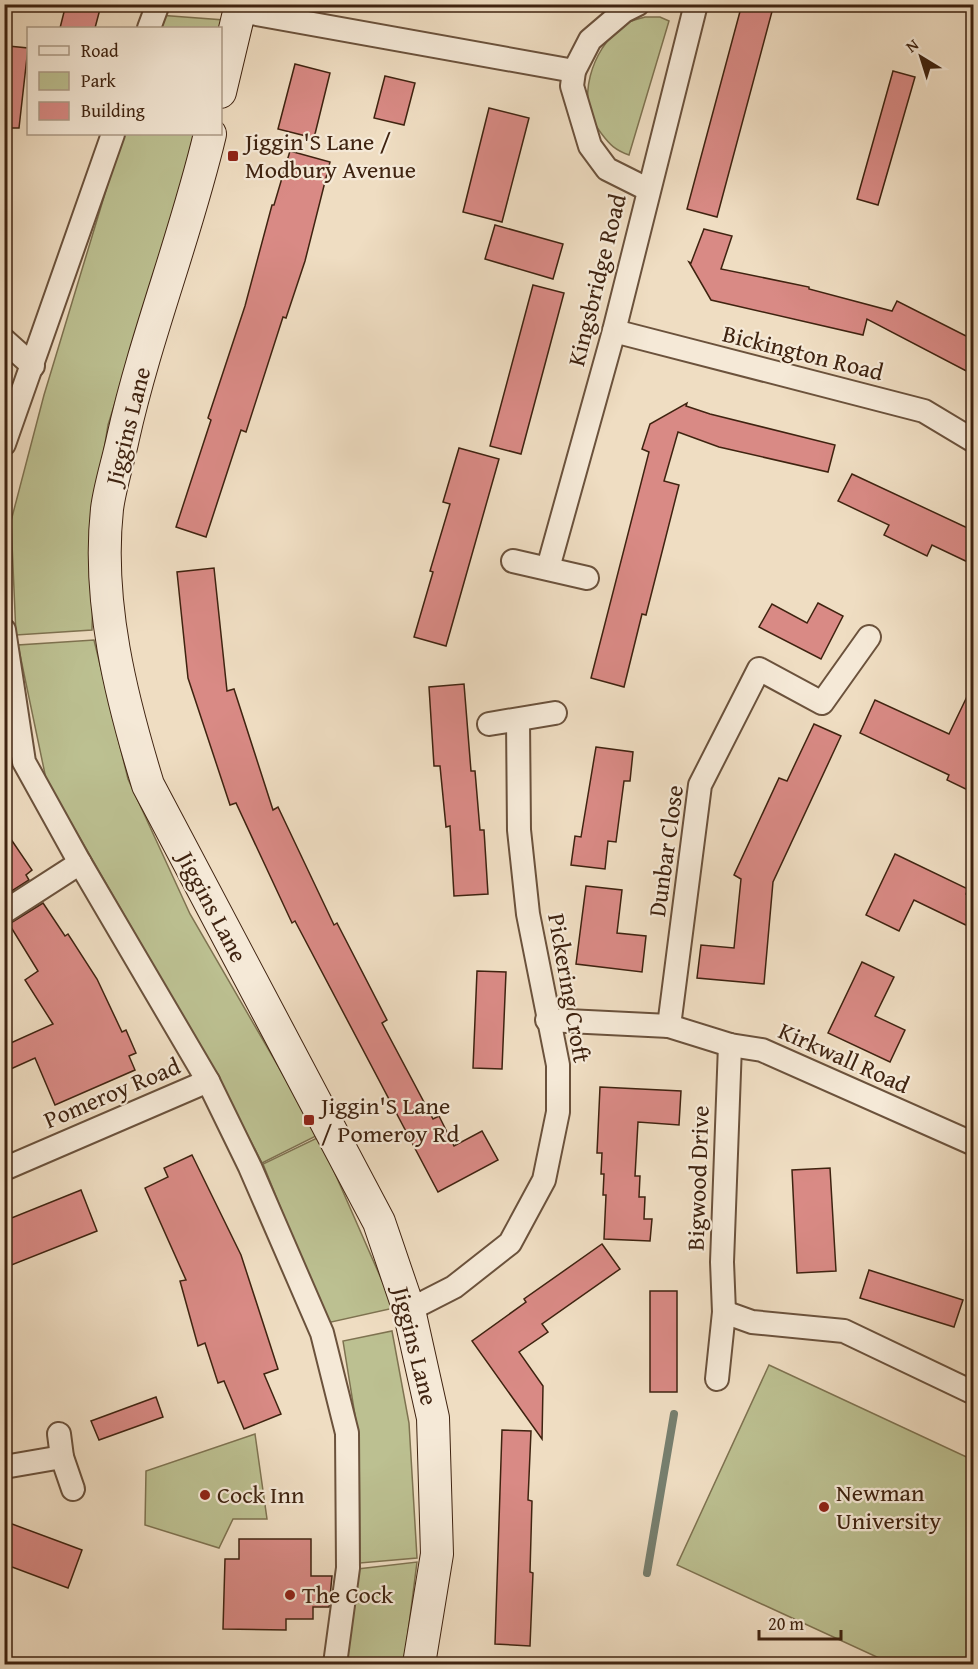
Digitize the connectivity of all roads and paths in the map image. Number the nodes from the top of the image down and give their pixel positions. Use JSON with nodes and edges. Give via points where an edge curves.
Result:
{"nodes":[{"id":1,"x":158,"y":4,"type":"edge"},
{"id":2,"x":638,"y":4,"type":"edge"},
{"id":3,"x":696,"y":4,"type":"edge"},
{"id":4,"x":241,"y":8,"type":"edge"},
{"id":5,"x":149,"y":27,"type":"edge"},
{"id":6,"x":574,"y":71,"type":"junction"},
{"id":7,"x":222,"y":84,"type":"edge"},
{"id":8,"x":113,"y":135,"type":"edge"},
{"id":9,"x":210,"y":135,"type":"edge"},
{"id":10,"x":647,"y":189,"type":"junction"},
{"id":11,"x":614,"y":331,"type":"junction"},
{"id":12,"x":4,"y":340,"type":"edge"},
{"id":13,"x":33,"y":366,"type":"junction"},
{"id":14,"x":974,"y":441,"type":"edge"},
{"id":15,"x":4,"y":444,"type":"edge"},
{"id":16,"x":513,"y":561,"type":"dead end"},
{"id":17,"x":548,"y":568,"type":"junction"},
{"id":18,"x":587,"y":578,"type":"dead end"},
{"id":19,"x":4,"y":630,"type":"edge"},
{"id":20,"x":869,"y":637,"type":"dead end"},
{"id":21,"x":555,"y":713,"type":"dead end"},
{"id":22,"x":518,"y":720,"type":"junction"},
{"id":23,"x":489,"y":724,"type":"dead end"},
{"id":24,"x":80,"y":863,"type":"junction"},
{"id":25,"x":4,"y":912,"type":"edge"},
{"id":26,"x":547,"y":1020,"type":"junction"},
{"id":27,"x":669,"y":1026,"type":"junction"},
{"id":28,"x":730,"y":1046,"type":"junction"},
{"id":29,"x":208,"y":1081,"type":"junction"},
{"id":30,"x":974,"y":1144,"type":"edge"},
{"id":31,"x":4,"y":1169,"type":"edge"},
{"id":32,"x":410,"y":1310,"type":"junction"},
{"id":33,"x":724,"y":1312,"type":"junction"},
{"id":34,"x":717,"y":1379,"type":"dead end"},
{"id":35,"x":974,"y":1394,"type":"edge"},
{"id":36,"x":58,"y":1434,"type":"dead end"},
{"id":37,"x":62,"y":1457,"type":"junction"},
{"id":38,"x":4,"y":1467,"type":"edge"},
{"id":39,"x":73,"y":1489,"type":"dead end"},
{"id":40,"x":335,"y":1665,"type":"edge"},
{"id":41,"x":419,"y":1665,"type":"edge"}],
"edges":[{"from":1,"to":5,"type":"street"},
{"from":2,"to":6,"type":"street","via":[[590,40]]},
{"from":3,"to":10,"type":"street","name":"Kingsbridge Road"},
{"from":4,"to":6,"type":"street"},
{"from":4,"to":7,"type":"street"},
{"from":6,"to":10,"type":"street","via":[[572,86],[590,146],[607,169]]},
{"from":8,"to":13,"type":"street"},
{"from":9,"to":32,"type":"street","name":"Jiggins Lane","via":[[195,197],[133,394],[107,508],[106,573],[112,635],[125,711],[148,785],[379,1222]]},
{"from":10,"to":11,"type":"street","name":"Kingsbridge Road"},
{"from":11,"to":14,"type":"street","name":"Bickington Road","via":[[924,411]]},
{"from":11,"to":17,"type":"street","name":"Kingsbridge Road"},
{"from":12,"to":13,"type":"street"},
{"from":13,"to":15,"type":"street"},
{"from":16,"to":17,"type":"street"},
{"from":17,"to":18,"type":"street"},
{"from":19,"to":24,"type":"street","via":[[24,762]]},
{"from":20,"to":27,"type":"street","name":"Dunbar Close","via":[[822,703],[759,669],[753,679],[700,785]]},
{"from":21,"to":22,"type":"street"},
{"from":22,"to":23,"type":"street"},
{"from":22,"to":26,"type":"street","name":"Pickering Croft","via":[[519,830],[528,914]]},
{"from":24,"to":25,"type":"street"},
{"from":24,"to":29,"type":"street"},
{"from":26,"to":27,"type":"street","name":"Kirkwall Road"},
{"from":26,"to":32,"type":"street","name":"Pickering Croft","via":[[558,1065],[558,1112],[544,1180],[510,1243],[454,1287]]},
{"from":27,"to":28,"type":"street","name":"Kirkwall Road"},
{"from":28,"to":30,"type":"street","name":"Kirkwall Road","via":[[762,1050]]},
{"from":28,"to":33,"type":"street","name":"Bigwood Drive","via":[[722,1262]]},
{"from":29,"to":31,"type":"street","name":"Pomeroy Road"},
{"from":29,"to":40,"type":"street","via":[[322,1333],[347,1433],[348,1568]]},
{"from":32,"to":41,"type":"street","name":"Jiggins Lane","via":[[434,1418],[437,1554]]},
{"from":33,"to":34,"type":"street","name":"Bigwood Drive"},
{"from":33,"to":35,"type":"street","via":[[752,1322],[844,1331]]},
{"from":36,"to":37,"type":"street"},
{"from":37,"to":38,"type":"street"},
{"from":37,"to":39,"type":"street"}]}
